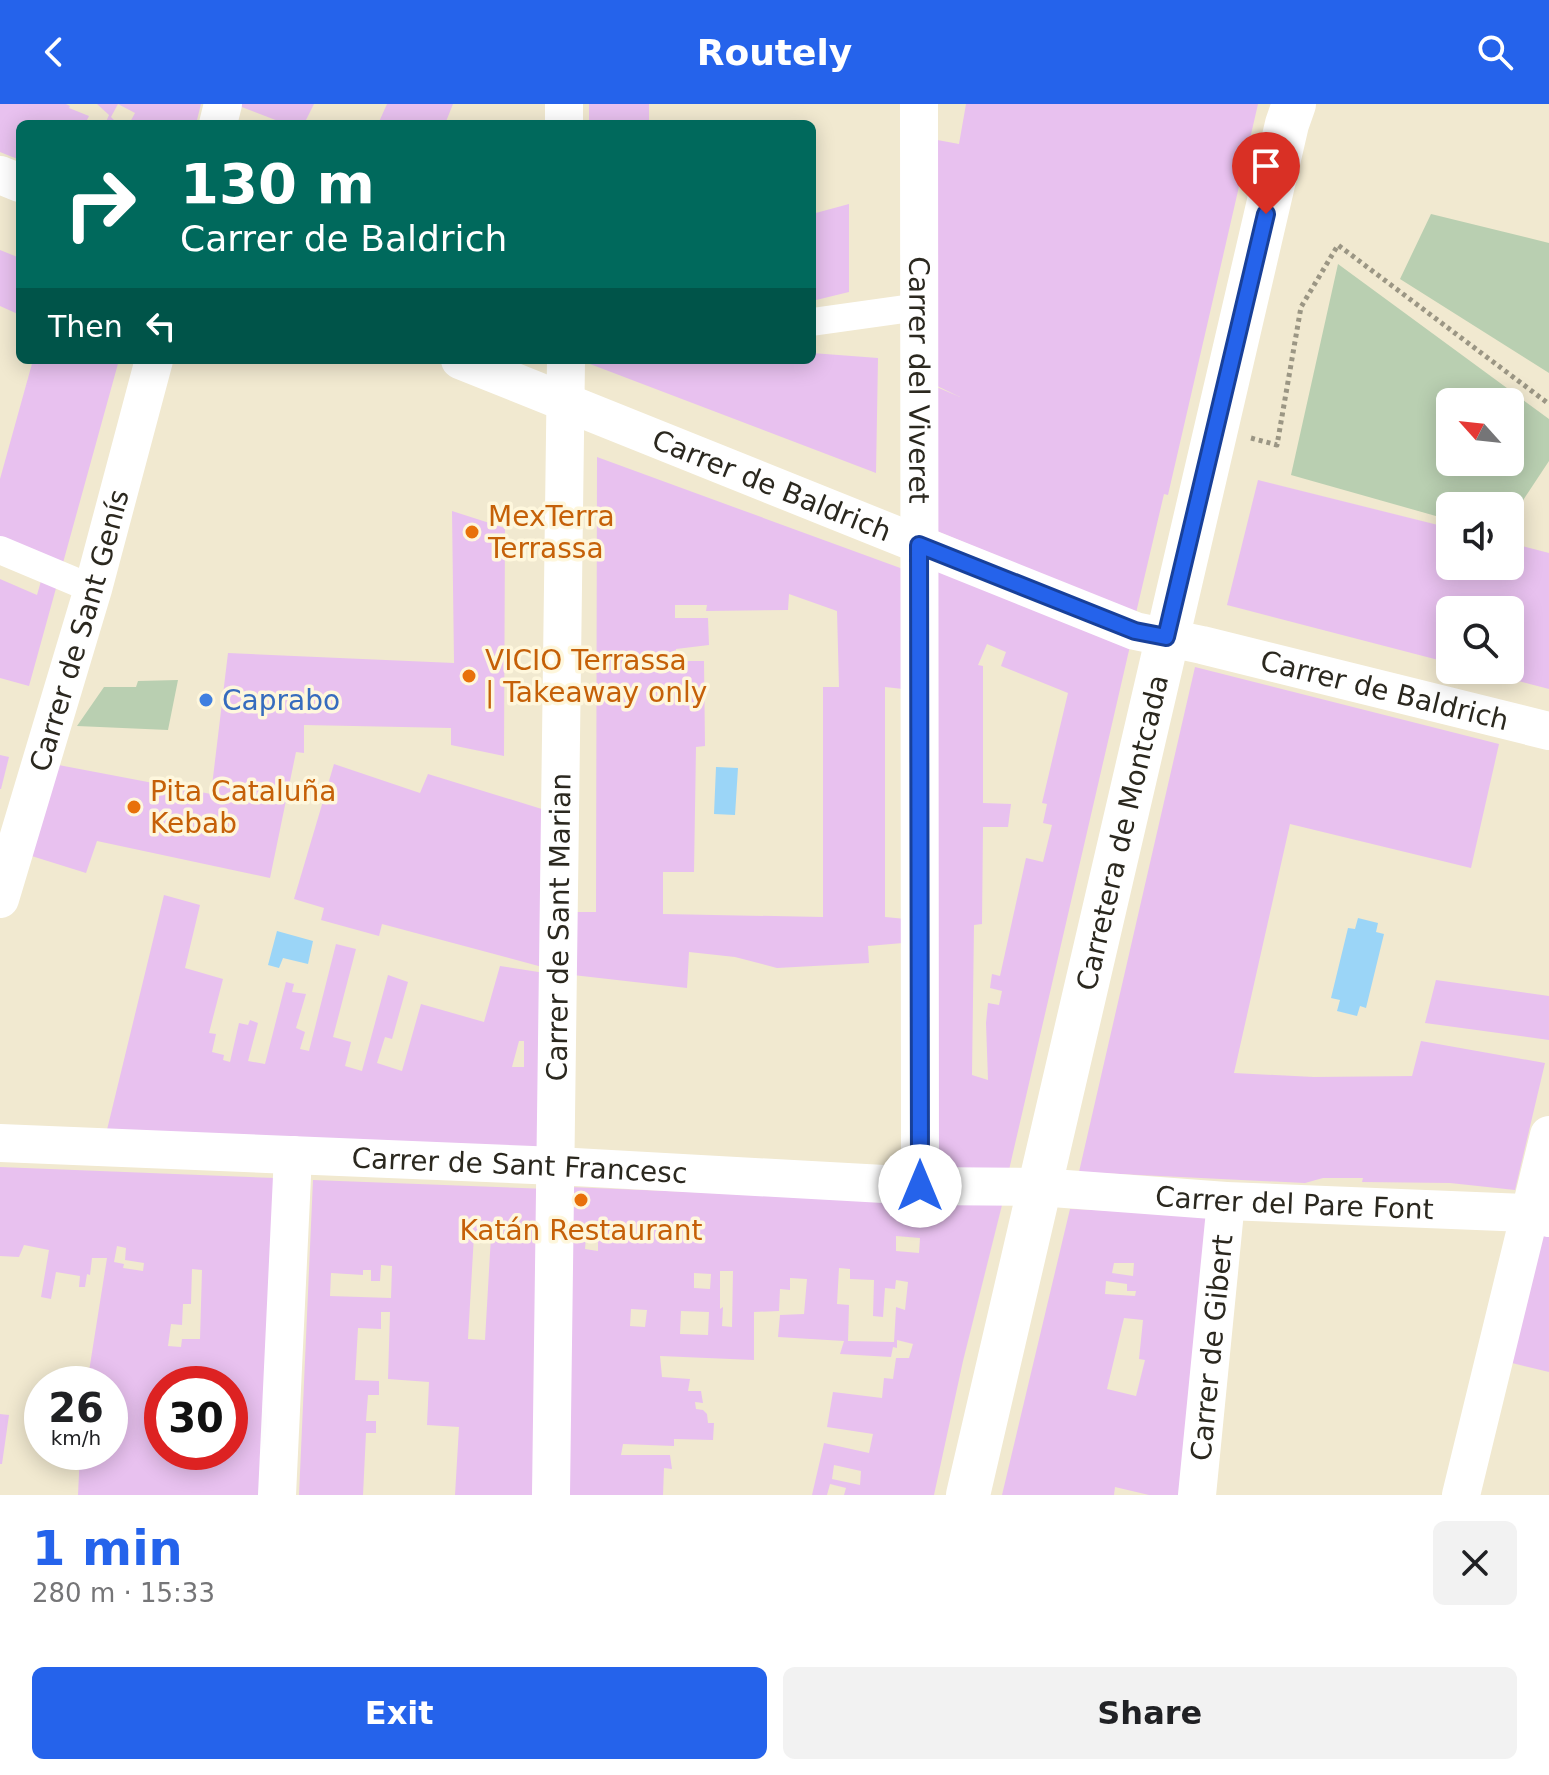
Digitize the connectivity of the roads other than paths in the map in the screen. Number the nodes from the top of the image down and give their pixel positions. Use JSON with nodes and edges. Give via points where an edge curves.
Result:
{"nodes":[{"id":1,"x":919,"y":104,"type":"edge"},
{"id":2,"x":1289,"y":111,"type":"edge"},
{"id":3,"x":919,"y":307,"type":"junction"},
{"id":4,"x":816,"y":321,"type":"edge"},
{"id":5,"x":153,"y":364,"type":"edge"},
{"id":6,"x":470,"y":364,"type":"edge"},
{"id":7,"x":566,"y":364,"type":"edge"},
{"id":8,"x":567,"y":402,"type":"junction"},
{"id":9,"x":919,"y":545,"type":"junction"},
{"id":10,"x":0,"y":550,"type":"edge"},
{"id":11,"x":93,"y":589,"type":"junction"},
{"id":12,"x":1166,"y":637,"type":"junction"},
{"id":13,"x":1549,"y":731,"type":"edge"},
{"id":14,"x":0,"y":899,"type":"edge"},
{"id":15,"x":1549,"y":1135,"type":"edge"},
{"id":16,"x":0,"y":1143,"type":"edge"},
{"id":17,"x":293,"y":1155,"type":"junction"},
{"id":18,"x":557,"y":1166,"type":"junction"},
{"id":19,"x":920,"y":1186,"type":"junction"},
{"id":20,"x":1039,"y":1187,"type":"junction"},
{"id":21,"x":1226,"y":1201,"type":"junction"},
{"id":22,"x":1538,"y":1215,"type":"edge"},
{"id":23,"x":277,"y":1495,"type":"edge"},
{"id":24,"x":551,"y":1495,"type":"edge"},
{"id":25,"x":968,"y":1495,"type":"edge"},
{"id":26,"x":1197,"y":1495,"type":"edge"},
{"id":27,"x":1461,"y":1495,"type":"edge"}],
"edges":[{"from":1,"to":3,"type":"street","name":"Carrer del Viveret"},
{"from":2,"to":12,"type":"street","name":"Carretera de Montcada"},
{"from":3,"to":4,"type":"street"},
{"from":3,"to":9,"type":"street","name":"Carrer del Viveret"},
{"from":5,"to":11,"type":"street","name":"Carrer de Sant Genís"},
{"from":6,"to":8,"type":"street","name":"Carrer de Baldrich"},
{"from":7,"to":8,"type":"street","name":"Carrer de Sant Marian"},
{"from":8,"to":9,"type":"street","name":"Carrer de Baldrich"},
{"from":8,"to":18,"type":"street","name":"Carrer de Sant Marian"},
{"from":9,"to":12,"type":"street","name":"Carrer de Baldrich","via":[[1135,631]]},
{"from":9,"to":19,"type":"street","name":"Carrer del Viveret"},
{"from":10,"to":11,"type":"street"},
{"from":11,"to":14,"type":"street","name":"Carrer de Sant Genís"},
{"from":12,"to":13,"type":"street","name":"Carrer de Baldrich"},
{"from":12,"to":20,"type":"street","name":"Carretera de Montcada"},
{"from":15,"to":22,"type":"street"},
{"from":16,"to":17,"type":"street","name":"Carrer de Sant Francesc"},
{"from":17,"to":18,"type":"street","name":"Carrer de Sant Francesc"},
{"from":17,"to":23,"type":"street"},
{"from":18,"to":19,"type":"street","name":"Carrer de Sant Francesc"},
{"from":18,"to":24,"type":"street","name":"Carrer de Sant Marian"},
{"from":19,"to":20,"type":"street","name":"Carrer de Sant Francesc"},
{"from":20,"to":21,"type":"street","name":"Carrer del Pare Font"},
{"from":20,"to":25,"type":"street","name":"Carretera de Montcada"},
{"from":21,"to":22,"type":"street","name":"Carrer del Pare Font"},
{"from":21,"to":26,"type":"street","name":"Carrer de Gibert"},
{"from":22,"to":27,"type":"street"}]}
